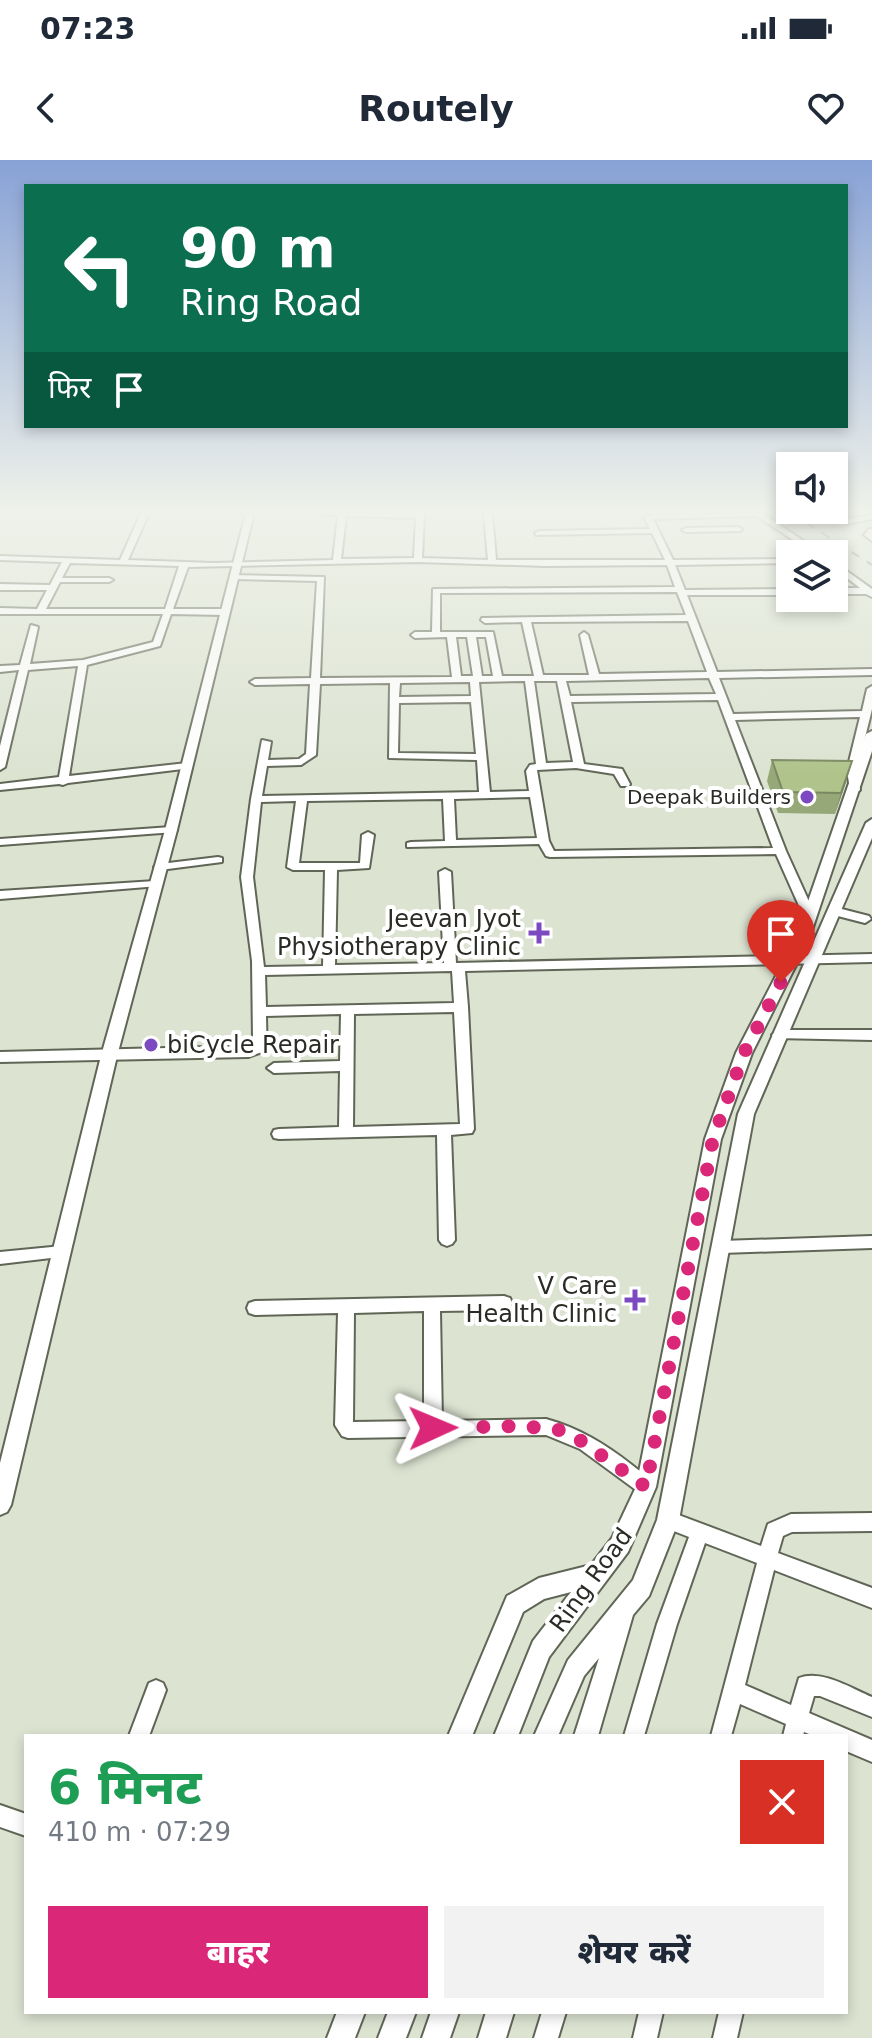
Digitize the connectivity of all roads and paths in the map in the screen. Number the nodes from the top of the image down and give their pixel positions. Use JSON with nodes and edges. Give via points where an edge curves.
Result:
{"nodes":[{"id":1,"x":46,"y":601,"type":"edge"},
{"id":2,"x":171,"y":601,"type":"edge"},
{"id":3,"x":227,"y":601,"type":"edge"},
{"id":4,"x":320,"y":601,"type":"edge"},
{"id":5,"x":434,"y":601,"type":"edge"},
{"id":6,"x":685,"y":601,"type":"edge"},
{"id":7,"x":0,"y":611,"type":"edge"},
{"id":8,"x":40,"y":611,"type":"junction"},
{"id":9,"x":167,"y":612,"type":"junction"},
{"id":10,"x":224,"y":612,"type":"junction"},
{"id":11,"x":691,"y":618,"type":"junction"},
{"id":12,"x":485,"y":620,"type":"dead end"},
{"id":13,"x":526,"y":620,"type":"junction"},
{"id":14,"x":34,"y":627,"type":"dead end"},
{"id":15,"x":451,"y":634,"type":"junction"},
{"id":16,"x":471,"y":634,"type":"junction"},
{"id":17,"x":415,"y":635,"type":"dead end"},
{"id":18,"x":436,"y":635,"type":"junction"},
{"id":19,"x":584,"y":635,"type":"dead end"},
{"id":20,"x":83,"y":663,"type":"junction"},
{"id":21,"x":22,"y":668,"type":"junction"},
{"id":22,"x":0,"y":669,"type":"edge"},
{"id":23,"x":872,"y":672,"type":"edge"},
{"id":24,"x":714,"y":675,"type":"junction"},
{"id":25,"x":561,"y":678,"type":"junction"},
{"id":26,"x":595,"y":678,"type":"junction"},
{"id":27,"x":476,"y":679,"type":"junction"},
{"id":28,"x":498,"y":679,"type":"junction"},
{"id":29,"x":534,"y":679,"type":"junction"},
{"id":30,"x":395,"y":680,"type":"junction"},
{"id":31,"x":457,"y":680,"type":"junction"},
{"id":32,"x":255,"y":682,"type":"dead end"},
{"id":33,"x":317,"y":682,"type":"junction"},
{"id":34,"x":872,"y":689,"type":"edge"},
{"id":35,"x":723,"y":697,"type":"junction"},
{"id":36,"x":476,"y":699,"type":"junction"},
{"id":37,"x":565,"y":699,"type":"junction"},
{"id":38,"x":394,"y":700,"type":"junction"},
{"id":39,"x":865,"y":714,"type":"junction"},
{"id":40,"x":731,"y":717,"type":"junction"},
{"id":41,"x":872,"y":734,"type":"edge"},
{"id":42,"x":266,"y":742,"type":"dead end"},
{"id":43,"x":482,"y":757,"type":"junction"},
{"id":44,"x":262,"y":763,"type":"junction"},
{"id":45,"x":187,"y":766,"type":"junction"},
{"id":46,"x":579,"y":766,"type":"junction"},
{"id":47,"x":0,"y":767,"type":"edge"},
{"id":48,"x":542,"y":768,"type":"junction"},
{"id":49,"x":63,"y":782,"type":"junction"},
{"id":50,"x":625,"y":784,"type":"dead end"},
{"id":51,"x":0,"y":787,"type":"edge"},
{"id":52,"x":855,"y":790,"type":"junction"},
{"id":53,"x":535,"y":794,"type":"junction"},
{"id":54,"x":448,"y":795,"type":"junction"},
{"id":55,"x":485,"y":795,"type":"junction"},
{"id":56,"x":302,"y":798,"type":"junction"},
{"id":57,"x":256,"y":799,"type":"junction"},
{"id":58,"x":872,"y":823,"type":"edge"},
{"id":59,"x":171,"y":830,"type":"junction"},
{"id":60,"x":368,"y":835,"type":"dead end"},
{"id":61,"x":543,"y":841,"type":"junction"},
{"id":62,"x":0,"y":842,"type":"edge"},
{"id":63,"x":451,"y":844,"type":"junction"},
{"id":64,"x":411,"y":845,"type":"dead end"},
{"id":65,"x":780,"y":851,"type":"junction"},
{"id":66,"x":218,"y":860,"type":"dead end"},
{"id":67,"x":160,"y":867,"type":"junction"},
{"id":68,"x":331,"y":868,"type":"junction"},
{"id":69,"x":445,"y":872,"type":"dead end"},
{"id":70,"x":155,"y":884,"type":"junction"},
{"id":71,"x":0,"y":895,"type":"edge"},
{"id":72,"x":834,"y":911,"type":"junction"},
{"id":73,"x":810,"y":917,"type":"junction"},
{"id":74,"x":865,"y":919,"type":"dead end"},
{"id":75,"x":872,"y":958,"type":"edge"},
{"id":76,"x":793,"y":959,"type":"junction"},
{"id":77,"x":814,"y":959,"type":"junction"},
{"id":78,"x":454,"y":967,"type":"junction"},
{"id":79,"x":329,"y":969,"type":"junction"},
{"id":80,"x":258,"y":971,"type":"junction"},
{"id":81,"x":462,"y":1007,"type":"junction"},
{"id":82,"x":348,"y":1010,"type":"junction"},
{"id":83,"x":260,"y":1012,"type":"junction"},
{"id":84,"x":779,"y":1035,"type":"junction"},
{"id":85,"x":872,"y":1035,"type":"edge"},
{"id":86,"x":109,"y":1056,"type":"junction"},
{"id":87,"x":0,"y":1057,"type":"edge"},
{"id":88,"x":347,"y":1066,"type":"junction"},
{"id":89,"x":274,"y":1068,"type":"dead end"},
{"id":90,"x":346,"y":1132,"type":"junction"},
{"id":91,"x":444,"y":1132,"type":"junction"},
{"id":92,"x":279,"y":1134,"type":"dead end"},
{"id":93,"x":447,"y":1240,"type":"dead end"},
{"id":94,"x":872,"y":1242,"type":"edge"},
{"id":95,"x":722,"y":1247,"type":"junction"},
{"id":96,"x":62,"y":1252,"type":"junction"},
{"id":97,"x":0,"y":1258,"type":"edge"},
{"id":98,"x":504,"y":1303,"type":"dead end"},
{"id":99,"x":432,"y":1304,"type":"junction"},
{"id":100,"x":346,"y":1306,"type":"junction"},
{"id":101,"x":255,"y":1308,"type":"dead end"},
{"id":102,"x":433,"y":1428,"type":"junction"},
{"id":103,"x":646,"y":1487,"type":"junction"},
{"id":104,"x":0,"y":1505,"type":"edge"},
{"id":105,"x":668,"y":1520,"type":"junction"},
{"id":106,"x":872,"y":1522,"type":"edge"},
{"id":107,"x":700,"y":1531,"type":"junction"},
{"id":108,"x":765,"y":1557,"type":"junction"},
{"id":109,"x":595,"y":1575,"type":"junction"},
{"id":110,"x":872,"y":1598,"type":"edge"},
{"id":111,"x":625,"y":1612,"type":"junction"},
{"id":112,"x":156,"y":1690,"type":"dead end"},
{"id":113,"x":732,"y":1690,"type":"junction"},
{"id":114,"x":872,"y":1707,"type":"edge"},
{"id":115,"x":795,"y":1727,"type":"edge"},
{"id":116,"x":140,"y":1734,"type":"edge"},
{"id":117,"x":461,"y":1734,"type":"edge"},
{"id":118,"x":507,"y":1734,"type":"edge"},
{"id":119,"x":547,"y":1734,"type":"edge"},
{"id":120,"x":587,"y":1734,"type":"edge"},
{"id":121,"x":635,"y":1734,"type":"edge"},
{"id":122,"x":721,"y":1734,"type":"edge"},
{"id":123,"x":828,"y":1734,"type":"edge"},
{"id":124,"x":848,"y":1741,"type":"edge"},
{"id":125,"x":872,"y":1751,"type":"edge"},
{"id":126,"x":0,"y":1816,"type":"edge"},
{"id":127,"x":24,"y":1824,"type":"edge"},
{"id":128,"x":350,"y":2014,"type":"edge"},
{"id":129,"x":401,"y":2014,"type":"edge"},
{"id":130,"x":444,"y":2014,"type":"edge"},
{"id":131,"x":499,"y":2014,"type":"edge"},
{"id":132,"x":553,"y":2014,"type":"edge"},
{"id":133,"x":651,"y":2014,"type":"edge"},
{"id":134,"x":731,"y":2014,"type":"edge"},
{"id":135,"x":341,"y":2038,"type":"edge"},
{"id":136,"x":392,"y":2038,"type":"edge"},
{"id":137,"x":436,"y":2038,"type":"edge"},
{"id":138,"x":492,"y":2038,"type":"edge"},
{"id":139,"x":546,"y":2038,"type":"edge"},
{"id":140,"x":645,"y":2038,"type":"edge"},
{"id":141,"x":725,"y":2038,"type":"edge"}],
"edges":[{"from":1,"to":8,"type":"street"},
{"from":2,"to":9,"type":"street"},
{"from":3,"to":10,"type":"street"},
{"from":4,"to":33,"type":"street"},
{"from":5,"to":18,"type":"street"},
{"from":6,"to":11,"type":"street"},
{"from":7,"to":8,"type":"street"},
{"from":8,"to":9,"type":"street"},
{"from":9,"to":10,"type":"street"},
{"from":9,"to":20,"type":"street","via":[[152,648]]},
{"from":10,"to":45,"type":"street"},
{"from":11,"to":13,"type":"street"},
{"from":11,"to":24,"type":"street"},
{"from":12,"to":13,"type":"street"},
{"from":13,"to":29,"type":"street"},
{"from":14,"to":21,"type":"street"},
{"from":15,"to":16,"type":"street"},
{"from":15,"to":18,"type":"street"},
{"from":15,"to":31,"type":"street"},
{"from":16,"to":27,"type":"street"},
{"from":16,"to":28,"type":"street","via":[[491,636]]},
{"from":17,"to":18,"type":"street"},
{"from":19,"to":26,"type":"street"},
{"from":20,"to":21,"type":"street"},
{"from":20,"to":49,"type":"street"},
{"from":21,"to":22,"type":"street"},
{"from":21,"to":47,"type":"street"},
{"from":23,"to":24,"type":"street"},
{"from":24,"to":26,"type":"street"},
{"from":24,"to":35,"type":"street"},
{"from":25,"to":26,"type":"street"},
{"from":25,"to":29,"type":"street"},
{"from":25,"to":37,"type":"street"},
{"from":27,"to":28,"type":"street"},
{"from":27,"to":31,"type":"street"},
{"from":27,"to":36,"type":"street"},
{"from":28,"to":29,"type":"street"},
{"from":29,"to":48,"type":"street"},
{"from":30,"to":31,"type":"street"},
{"from":30,"to":33,"type":"street"},
{"from":30,"to":38,"type":"street"},
{"from":32,"to":33,"type":"street"},
{"from":33,"to":44,"type":"street","via":[[309,759]]},
{"from":34,"to":39,"type":"street"},
{"from":35,"to":37,"type":"street"},
{"from":35,"to":40,"type":"street"},
{"from":36,"to":38,"type":"street"},
{"from":36,"to":43,"type":"street"},
{"from":37,"to":46,"type":"street"},
{"from":38,"to":43,"type":"street","via":[[393,756]]},
{"from":39,"to":40,"type":"street"},
{"from":39,"to":52,"type":"street","via":[[852,770]]},
{"from":40,"to":65,"type":"street"},
{"from":41,"to":52,"type":"street","name":"Ring Road"},
{"from":42,"to":44,"type":"street"},
{"from":43,"to":55,"type":"street"},
{"from":44,"to":57,"type":"street"},
{"from":45,"to":49,"type":"street"},
{"from":45,"to":59,"type":"street"},
{"from":46,"to":48,"type":"street"},
{"from":46,"to":50,"type":"street","via":[[618,771]]},
{"from":48,"to":53,"type":"street","via":[[531,771]]},
{"from":49,"to":51,"type":"street"},
{"from":52,"to":73,"type":"street","name":"Ring Road"},
{"from":53,"to":55,"type":"street"},
{"from":53,"to":61,"type":"street"},
{"from":54,"to":55,"type":"street"},
{"from":54,"to":56,"type":"street"},
{"from":54,"to":63,"type":"street"},
{"from":56,"to":57,"type":"street"},
{"from":56,"to":68,"type":"street","via":[[293,867]]},
{"from":57,"to":80,"type":"street","via":[[247,877]]},
{"from":58,"to":72,"type":"street","name":"Ring Road"},
{"from":59,"to":62,"type":"street"},
{"from":59,"to":67,"type":"street"},
{"from":60,"to":68,"type":"street","via":[[365,866]]},
{"from":61,"to":63,"type":"street"},
{"from":61,"to":65,"type":"street","via":[[546,851],[558,856]]},
{"from":63,"to":64,"type":"street"},
{"from":65,"to":73,"type":"street"},
{"from":66,"to":67,"type":"street"},
{"from":67,"to":70,"type":"street"},
{"from":68,"to":79,"type":"street"},
{"from":69,"to":78,"type":"street"},
{"from":70,"to":71,"type":"street"},
{"from":70,"to":86,"type":"street"},
{"from":72,"to":74,"type":"street"},
{"from":72,"to":77,"type":"street","name":"Ring Road"},
{"from":73,"to":76,"type":"street","name":"Ring Road"},
{"from":75,"to":77,"type":"street"},
{"from":76,"to":77,"type":"street"},
{"from":76,"to":78,"type":"street"},
{"from":76,"to":103,"type":"street","name":"Ring Road","via":[[744,1053],[713,1139]]},
{"from":77,"to":84,"type":"street","name":"Ring Road"},
{"from":78,"to":79,"type":"street"},
{"from":78,"to":81,"type":"street"},
{"from":79,"to":80,"type":"street"},
{"from":80,"to":83,"type":"street"},
{"from":81,"to":82,"type":"street"},
{"from":81,"to":91,"type":"street","via":[[470,1123],[461,1131]]},
{"from":82,"to":83,"type":"street"},
{"from":82,"to":88,"type":"street"},
{"from":83,"to":86,"type":"street","via":[[260,1044],[248,1052]]},
{"from":84,"to":85,"type":"street"},
{"from":84,"to":95,"type":"street","name":"Ring Road","via":[[746,1114]]},
{"from":86,"to":87,"type":"street"},
{"from":86,"to":96,"type":"street"},
{"from":88,"to":89,"type":"street"},
{"from":88,"to":90,"type":"street"},
{"from":90,"to":91,"type":"street"},
{"from":90,"to":92,"type":"street"},
{"from":91,"to":93,"type":"street"},
{"from":94,"to":95,"type":"street"},
{"from":95,"to":105,"type":"street","name":"Ring Road"},
{"from":96,"to":97,"type":"street"},
{"from":96,"to":104,"type":"street"},
{"from":98,"to":99,"type":"street"},
{"from":99,"to":100,"type":"street"},
{"from":99,"to":102,"type":"street"},
{"from":100,"to":101,"type":"street"},
{"from":100,"to":102,"type":"street","via":[[344,1425],[355,1432]]},
{"from":102,"to":103,"type":"street","via":[[523,1426],[567,1431]]},
{"from":103,"to":109,"type":"street","name":"Ring Road","via":[[620,1545]]},
{"from":105,"to":107,"type":"street"},
{"from":105,"to":111,"type":"street","name":"Ring Road","via":[[641,1588]]},
{"from":106,"to":108,"type":"street","via":[[781,1525]]},
{"from":107,"to":108,"type":"street"},
{"from":107,"to":121,"type":"street"},
{"from":108,"to":110,"type":"street"},
{"from":108,"to":113,"type":"street"},
{"from":109,"to":117,"type":"street","via":[[539,1589],[515,1604]]},
{"from":109,"to":118,"type":"street","name":"Ring Road","via":[[541,1649]]},
{"from":111,"to":119,"type":"street","name":"Ring Road","via":[[576,1668]]},
{"from":111,"to":120,"type":"street"},
{"from":112,"to":116,"type":"street"},
{"from":113,"to":115,"type":"street"},
{"from":113,"to":122,"type":"street"},
{"from":114,"to":115,"type":"street","via":[[806,1685]]},
{"from":115,"to":123,"type":"street"},
{"from":124,"to":125,"type":"street"},
{"from":126,"to":127,"type":"street"},
{"from":128,"to":135,"type":"street"},
{"from":129,"to":136,"type":"street"},
{"from":130,"to":137,"type":"street"},
{"from":131,"to":138,"type":"street"},
{"from":132,"to":139,"type":"street"},
{"from":133,"to":140,"type":"street"},
{"from":134,"to":141,"type":"street"}]}
